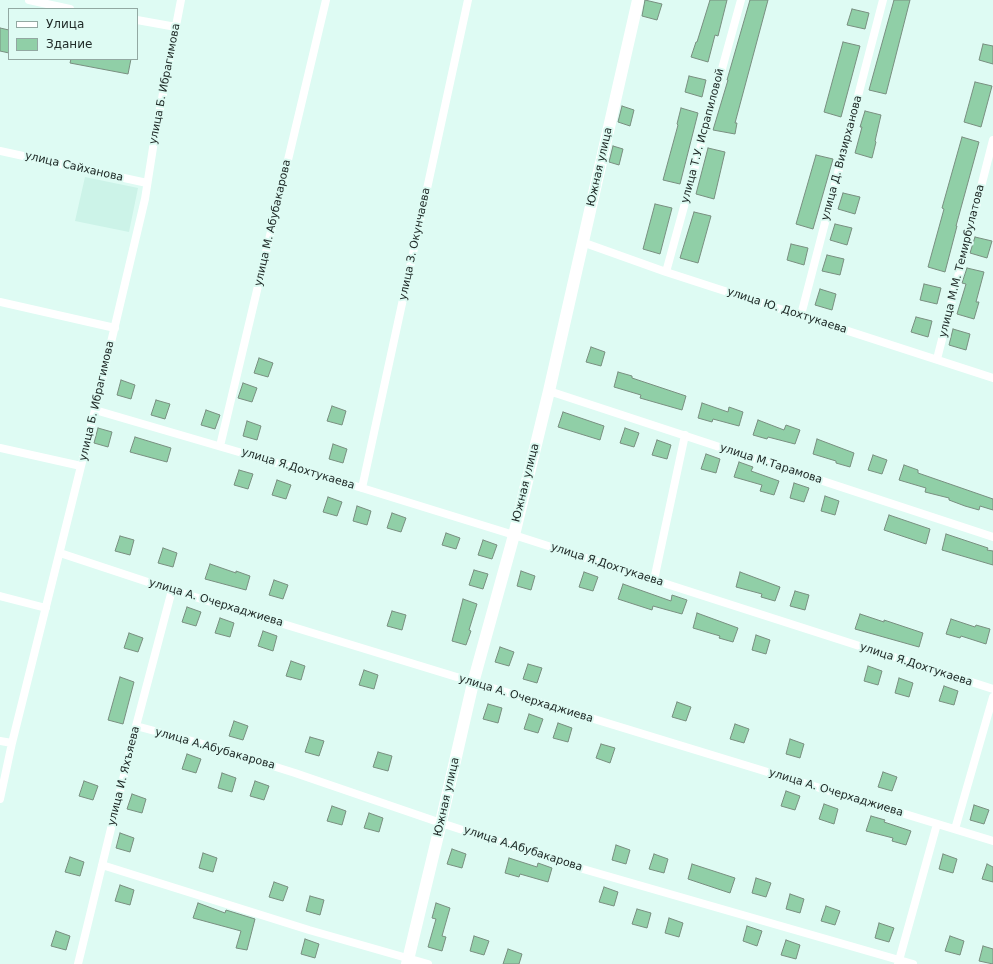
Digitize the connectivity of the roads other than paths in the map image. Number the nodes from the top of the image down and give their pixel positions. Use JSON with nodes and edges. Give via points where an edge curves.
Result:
{"nodes":[{"id":1,"x":29,"y":0,"type":"edge"},
{"id":2,"x":181,"y":0,"type":"edge"},
{"id":3,"x":326,"y":0,"type":"edge"},
{"id":4,"x":468,"y":0,"type":"edge"},
{"id":5,"x":638,"y":0,"type":"edge"},
{"id":6,"x":741,"y":0,"type":"edge"},
{"id":7,"x":883,"y":0,"type":"edge"},
{"id":8,"x":65,"y":8,"type":"edge"},
{"id":9,"x":138,"y":20,"type":"edge"},
{"id":10,"x":176,"y":27,"type":"junction"},
{"id":11,"x":993,"y":140,"type":"edge"},
{"id":12,"x":0,"y":150,"type":"edge"},
{"id":13,"x":147,"y":184,"type":"junction"},
{"id":14,"x":582,"y":242,"type":"junction"},
{"id":15,"x":666,"y":272,"type":"junction"},
{"id":16,"x":0,"y":302,"type":"edge"},
{"id":17,"x":800,"y":315,"type":"junction"},
{"id":18,"x":115,"y":328,"type":"junction"},
{"id":19,"x":937,"y":359,"type":"junction"},
{"id":20,"x":993,"y":378,"type":"edge"},
{"id":21,"x":549,"y":391,"type":"junction"},
{"id":22,"x":95,"y":410,"type":"junction"},
{"id":23,"x":685,"y":435,"type":"junction"},
{"id":24,"x":220,"y":446,"type":"junction"},
{"id":25,"x":0,"y":448,"type":"edge"},
{"id":26,"x":81,"y":466,"type":"junction"},
{"id":27,"x":362,"y":488,"type":"junction"},
{"id":28,"x":514,"y":535,"type":"junction"},
{"id":29,"x":993,"y":537,"type":"edge"},
{"id":30,"x":60,"y":553,"type":"junction"},
{"id":31,"x":654,"y":580,"type":"junction"},
{"id":32,"x":172,"y":590,"type":"junction"},
{"id":33,"x":0,"y":596,"type":"edge"},
{"id":34,"x":46,"y":608,"type":"junction"},
{"id":35,"x":473,"y":682,"type":"junction"},
{"id":36,"x":993,"y":689,"type":"edge"},
{"id":37,"x":993,"y":697,"type":"edge"},
{"id":38,"x":136,"y":726,"type":"junction"},
{"id":39,"x":0,"y":740,"type":"edge"},
{"id":40,"x":12,"y":743,"type":"junction"},
{"id":41,"x":0,"y":799,"type":"edge"},
{"id":42,"x":441,"y":823,"type":"junction"},
{"id":43,"x":937,"y":824,"type":"junction"},
{"id":44,"x":955,"y":829,"type":"junction"},
{"id":45,"x":993,"y":841,"type":"edge"},
{"id":46,"x":102,"y":865,"type":"junction"},
{"id":47,"x":407,"y":961,"type":"edge"},
{"id":48,"x":899,"y":962,"type":"edge"},
{"id":49,"x":78,"y":964,"type":"edge"},
{"id":50,"x":428,"y":964,"type":"edge"},
{"id":51,"x":913,"y":964,"type":"edge"}],
"edges":[{"from":1,"to":8,"type":"street"},
{"from":2,"to":10,"type":"street","name":"улица Б. Ибрагимова"},
{"from":3,"to":24,"type":"street","name":"улица М. Абубакарова"},
{"from":4,"to":27,"type":"street","name":"улица З. Окунчаева"},
{"from":5,"to":14,"type":"main road","name":"Южная улица"},
{"from":6,"to":15,"type":"street","name":"улица Т.У. Исрапиловой"},
{"from":7,"to":17,"type":"street","name":"улица Д. Визирханова"},
{"from":9,"to":10,"type":"street"},
{"from":10,"to":13,"type":"street","name":"улица Б. Ибрагимова"},
{"from":11,"to":19,"type":"street","name":"улица М.М. Темирбулатова"},
{"from":12,"to":13,"type":"street","name":"улица Сайханова"},
{"from":13,"to":18,"type":"street","name":"улица Б. Ибрагимова","via":[[146,199]]},
{"from":14,"to":15,"type":"street","name":"улица Ю. Дохтукаева"},
{"from":14,"to":21,"type":"main road","name":"Южная улица"},
{"from":15,"to":17,"type":"street","name":"улица Ю. Дохтукаева"},
{"from":16,"to":18,"type":"street"},
{"from":17,"to":19,"type":"street","name":"улица Ю. Дохтукаева"},
{"from":18,"to":22,"type":"street","name":"улица Б. Ибрагимова"},
{"from":19,"to":20,"type":"street","name":"улица Ю. Дохтукаева"},
{"from":21,"to":23,"type":"street","name":"улица М.Тарамова"},
{"from":21,"to":28,"type":"main road","name":"Южная улица"},
{"from":22,"to":24,"type":"street","name":"улица Я.Дохтукаева"},
{"from":22,"to":26,"type":"street","name":"улица Б. Ибрагимова"},
{"from":23,"to":29,"type":"street","name":"улица М.Тарамова"},
{"from":23,"to":31,"type":"street"},
{"from":24,"to":27,"type":"street","name":"улица Я.Дохтукаева"},
{"from":25,"to":26,"type":"street"},
{"from":26,"to":30,"type":"street","name":"улица Б. Ибрагимова"},
{"from":27,"to":28,"type":"street","name":"улица Я.Дохтукаева"},
{"from":28,"to":31,"type":"street","name":"улица Я.Дохтукаева"},
{"from":28,"to":35,"type":"main road","name":"Южная улица"},
{"from":30,"to":32,"type":"street","name":"улица А. Очерхаджиева"},
{"from":30,"to":34,"type":"street","name":"улица Б. Ибрагимова"},
{"from":31,"to":36,"type":"street","name":"улица Я.Дохтукаева"},
{"from":32,"to":35,"type":"street","name":"улица А. Очерхаджиева"},
{"from":32,"to":38,"type":"street","name":"улица И. Яхъяева"},
{"from":33,"to":34,"type":"street"},
{"from":34,"to":40,"type":"street","name":"улица Б. Ибрагимова"},
{"from":35,"to":42,"type":"main road","name":"Южная улица"},
{"from":35,"to":43,"type":"street","name":"улица А. Очерхаджиева"},
{"from":37,"to":44,"type":"street"},
{"from":38,"to":42,"type":"street","name":"улица А.Абубакарова","via":[[288,770]]},
{"from":38,"to":46,"type":"street","name":"улица И. Яхъяева"},
{"from":39,"to":40,"type":"street"},
{"from":40,"to":41,"type":"street","name":"улица Б. Ибрагимова"},
{"from":42,"to":47,"type":"main road","name":"Южная улица"},
{"from":42,"to":48,"type":"street","name":"улица А.Абубакарова","via":[[583,869]]},
{"from":43,"to":44,"type":"street","name":"улица А. Очерхаджиева"},
{"from":43,"to":48,"type":"street"},
{"from":44,"to":45,"type":"street","name":"улица А. Очерхаджиева"},
{"from":46,"to":47,"type":"street"},
{"from":46,"to":49,"type":"street","name":"улица И. Яхъяева"},
{"from":47,"to":50,"type":"street"},
{"from":48,"to":51,"type":"street","name":"улица А.Абубакарова"}]}
